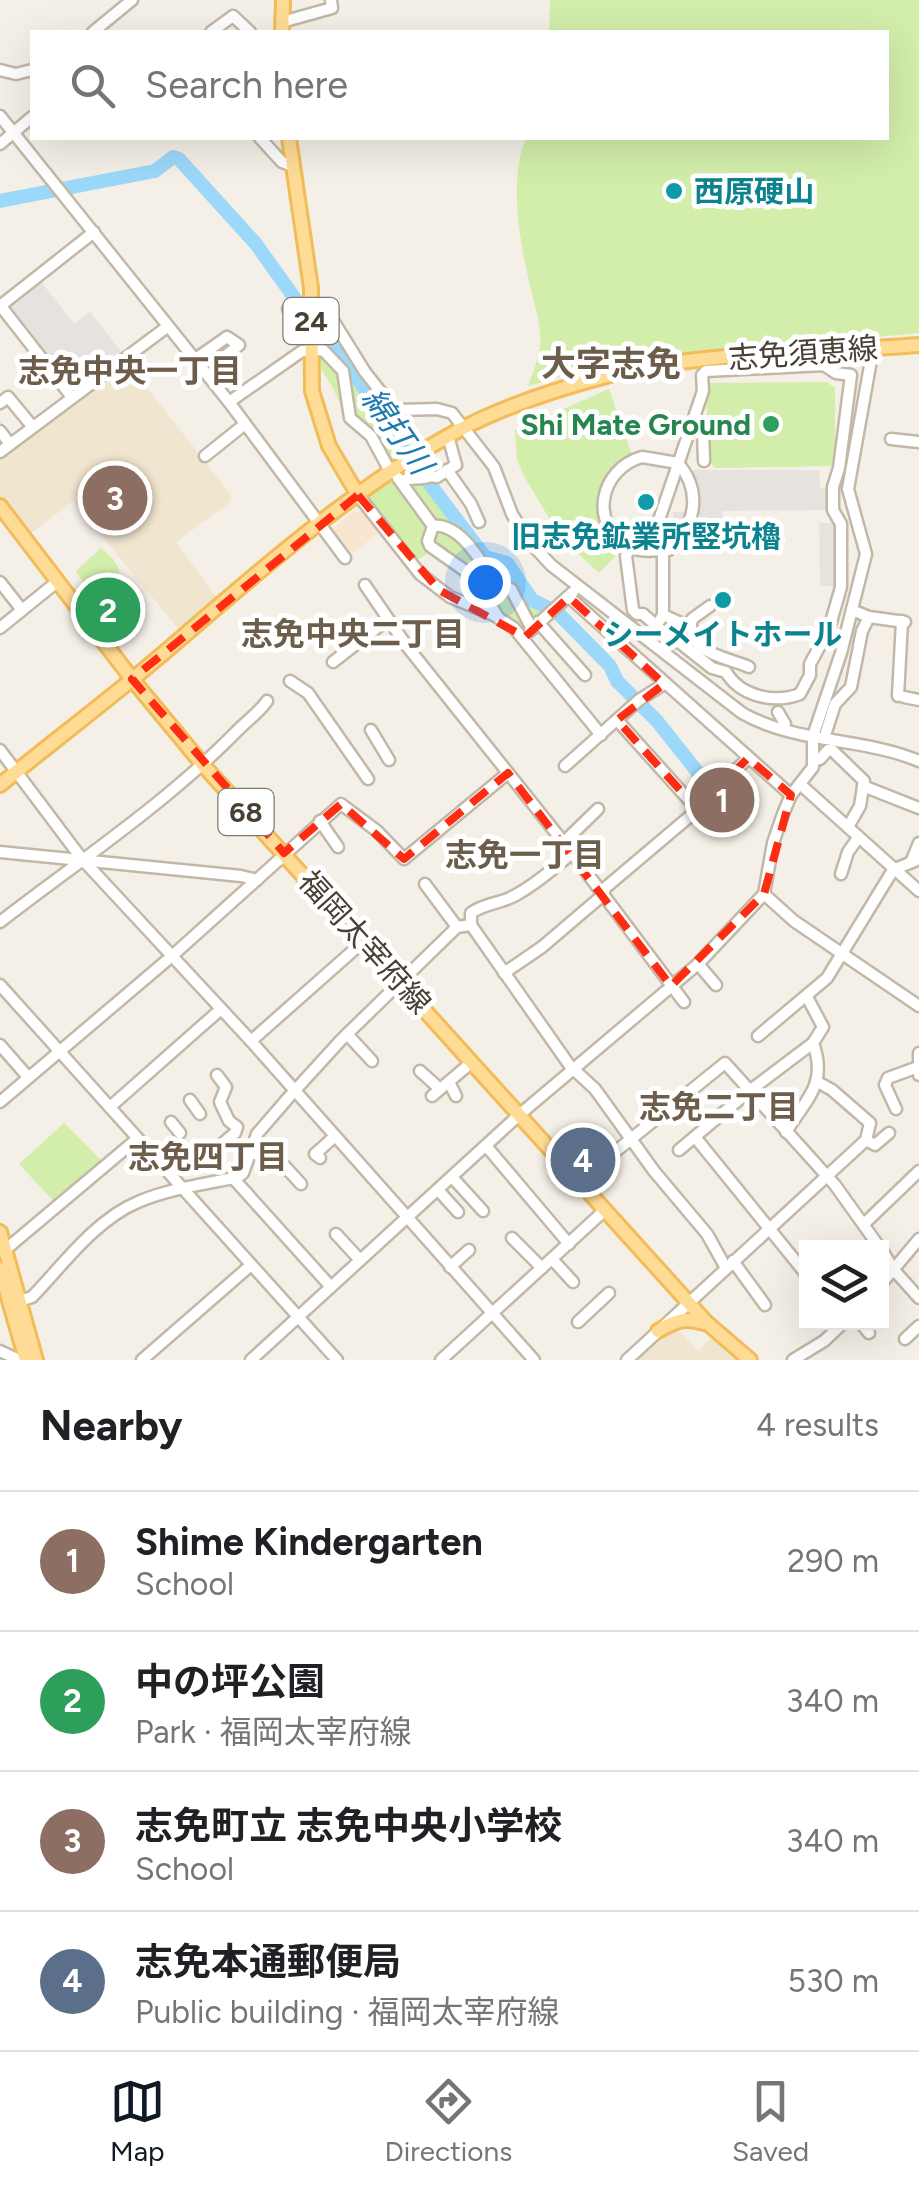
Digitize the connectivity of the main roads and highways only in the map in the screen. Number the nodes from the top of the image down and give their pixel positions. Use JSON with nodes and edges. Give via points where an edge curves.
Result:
{"nodes":[{"id":1,"x":282,"y":0,"type":"edge"},
{"id":2,"x":282,"y":27,"type":"edge"},
{"id":3,"x":288,"y":140,"type":"edge"},
{"id":4,"x":919,"y":345,"type":"edge"},
{"id":5,"x":358,"y":496,"type":"junction"},
{"id":6,"x":0,"y":506,"type":"edge"},
{"id":7,"x":132,"y":679,"type":"junction"},
{"id":8,"x":0,"y":785,"type":"edge"},
{"id":9,"x":0,"y":1232,"type":"edge"},
{"id":10,"x":0,"y":1269,"type":"edge"},
{"id":11,"x":706,"y":1322,"type":"junction"},
{"id":12,"x":658,"y":1330,"type":"road end"},
{"id":13,"x":23,"y":1360,"type":"edge"},
{"id":14,"x":36,"y":1360,"type":"edge"},
{"id":15,"x":750,"y":1360,"type":"edge"}],
"edges":[{"from":1,"to":2,"type":"main road"},
{"from":3,"to":5,"type":"main road","number":"24","via":[[311,288],[312,391]]},
{"from":4,"to":5,"type":"main road","name":"志免須恵線","via":[[706,360],[612,375],[516,404],[464,428],[418,454],[397,477]]},
{"from":5,"to":7,"type":"main road","name":"志免須恵線"},
{"from":6,"to":7,"type":"main road","name":"福岡太宰府線","number":"68"},
{"from":7,"to":8,"type":"main road","name":"志免須恵線"},
{"from":7,"to":11,"type":"main road","name":"福岡太宰府線","number":"68"},
{"from":9,"to":14,"type":"main road"},
{"from":10,"to":13,"type":"main road"},
{"from":11,"to":12,"type":"main road","via":[[688,1318]]},
{"from":11,"to":15,"type":"main road","name":"福岡太宰府線","number":"68"}]}
